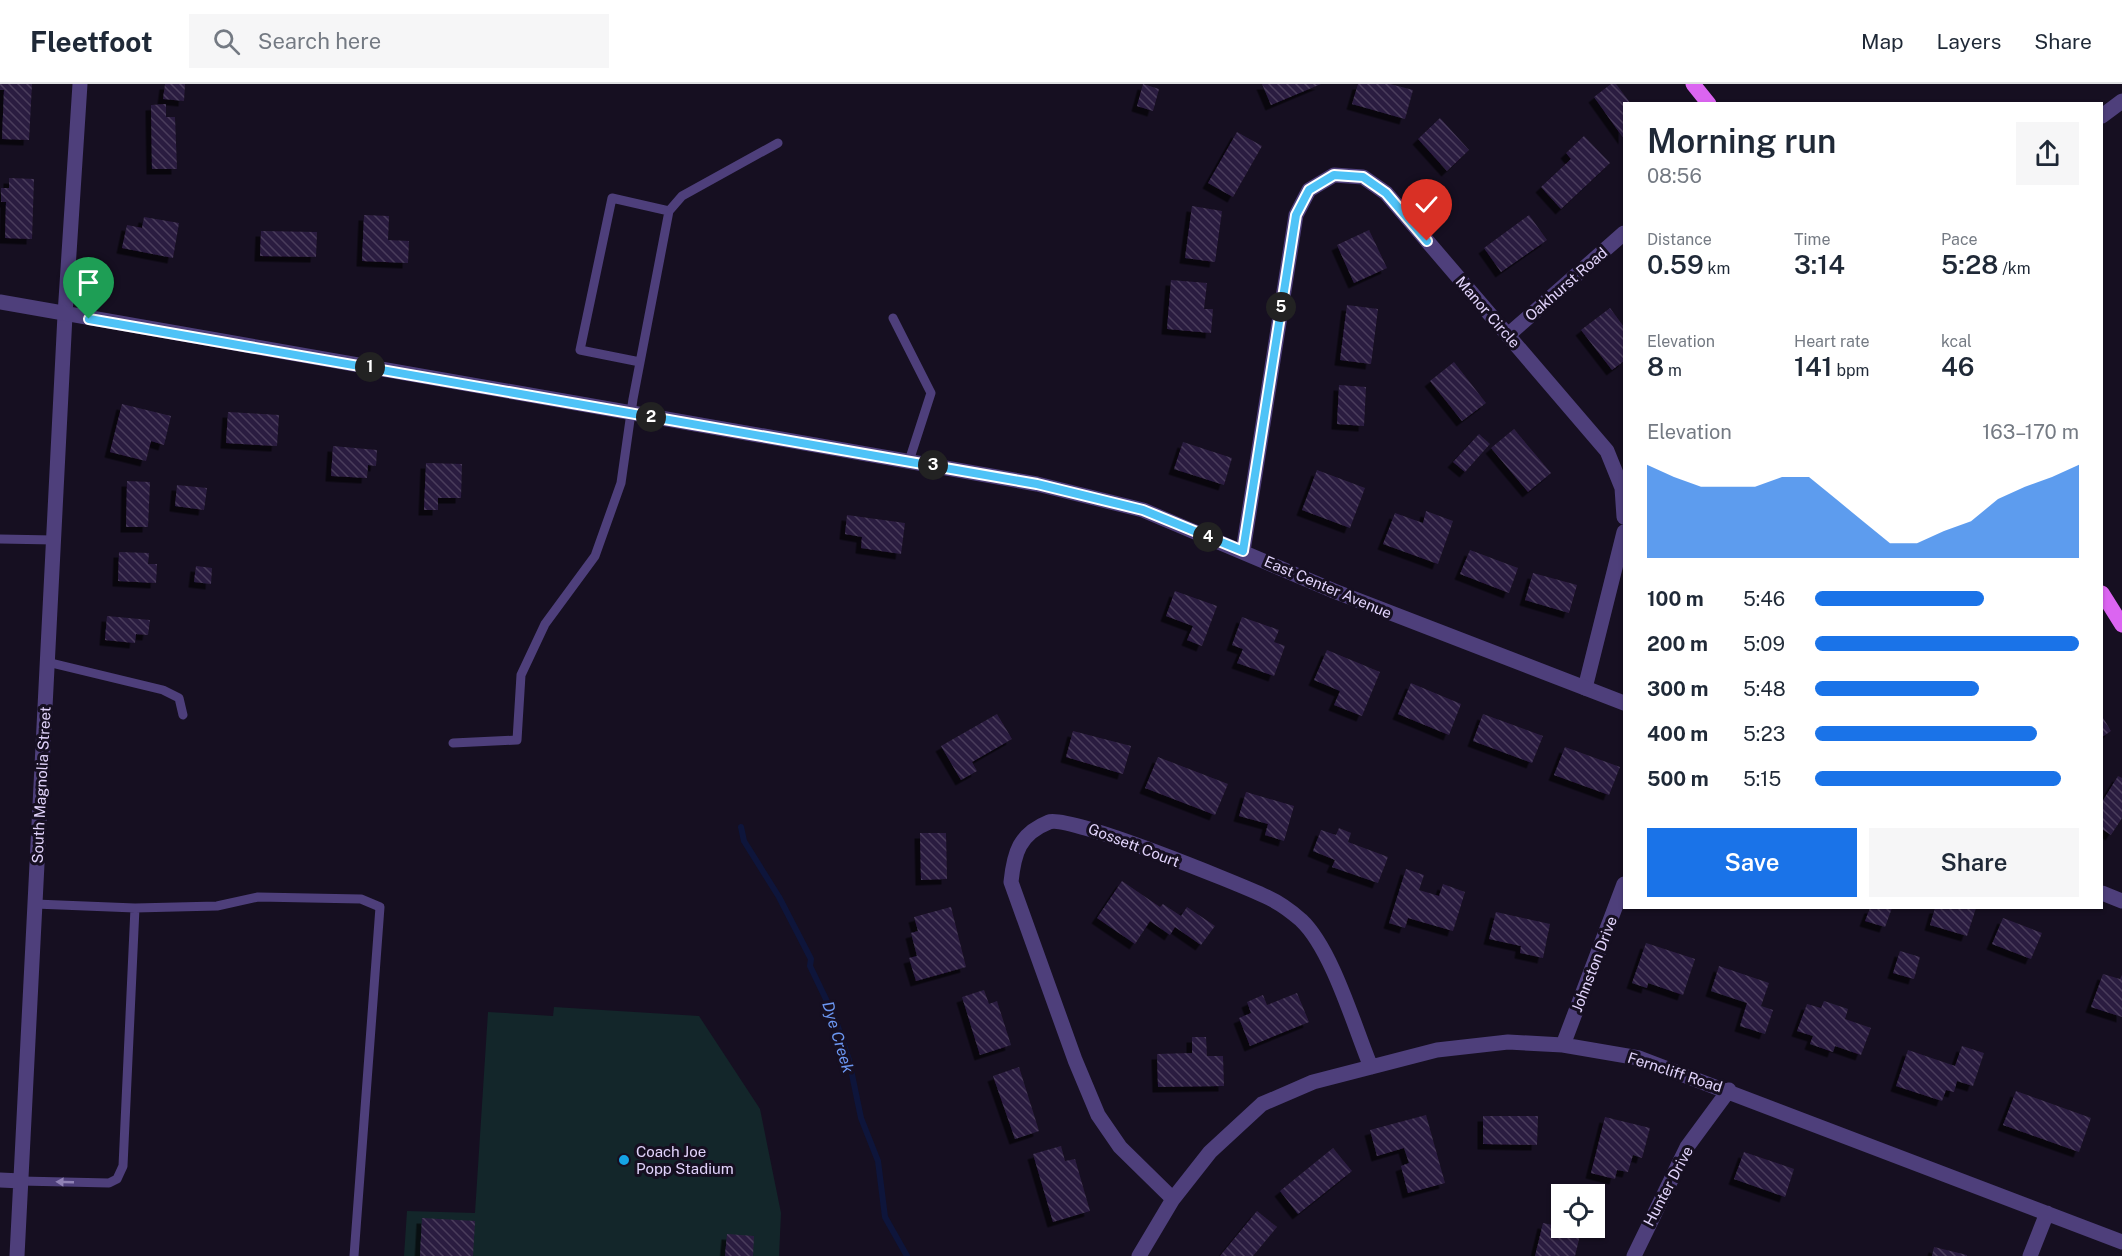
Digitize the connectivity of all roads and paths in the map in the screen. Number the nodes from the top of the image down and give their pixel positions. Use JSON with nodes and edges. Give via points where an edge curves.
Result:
{"nodes":[{"id":1,"x":80,"y":84,"type":"edge"},
{"id":2,"x":1693,"y":84,"type":"edge"},
{"id":3,"x":2122,"y":101,"type":"edge"},
{"id":4,"x":1707,"y":102,"type":"edge"},
{"id":5,"x":2103,"y":115,"type":"edge"},
{"id":6,"x":778,"y":143,"type":"dead end"},
{"id":7,"x":669,"y":210,"type":"junction"},
{"id":8,"x":1623,"y":234,"type":"edge"},
{"id":9,"x":0,"y":302,"type":"edge"},
{"id":10,"x":65,"y":315,"type":"junction"},
{"id":11,"x":893,"y":318,"type":"dead end"},
{"id":12,"x":1508,"y":335,"type":"junction"},
{"id":13,"x":640,"y":362,"type":"junction"},
{"id":14,"x":632,"y":414,"type":"junction"},
{"id":15,"x":909,"y":461,"type":"junction"},
{"id":16,"x":1623,"y":502,"type":"edge"},
{"id":17,"x":1623,"y":536,"type":"edge"},
{"id":18,"x":0,"y":539,"type":"edge"},
{"id":19,"x":54,"y":540,"type":"junction"},
{"id":20,"x":1243,"y":551,"type":"junction"},
{"id":21,"x":2103,"y":595,"type":"edge"},
{"id":22,"x":2122,"y":625,"type":"edge"},
{"id":23,"x":47,"y":662,"type":"junction"},
{"id":24,"x":1585,"y":688,"type":"junction"},
{"id":25,"x":1623,"y":703,"type":"edge"},
{"id":26,"x":183,"y":715,"type":"dead end"},
{"id":27,"x":453,"y":743,"type":"dead end"},
{"id":28,"x":1623,"y":887,"type":"edge"},
{"id":29,"x":2103,"y":893,"type":"edge"},
{"id":30,"x":2122,"y":902,"type":"edge"},
{"id":31,"x":35,"y":904,"type":"junction"},
{"id":32,"x":135,"y":908,"type":"junction"},
{"id":33,"x":1563,"y":1045,"type":"junction"},
{"id":34,"x":1371,"y":1067,"type":"junction"},
{"id":35,"x":1729,"y":1090,"type":"junction"},
{"id":36,"x":0,"y":1180,"type":"edge"},
{"id":37,"x":21,"y":1181,"type":"junction"},
{"id":38,"x":1173,"y":1198,"type":"junction"},
{"id":39,"x":2047,"y":1213,"type":"junction"},
{"id":40,"x":2122,"y":1242,"type":"edge"},
{"id":41,"x":17,"y":1256,"type":"edge"},
{"id":42,"x":354,"y":1256,"type":"edge"},
{"id":43,"x":1139,"y":1256,"type":"edge"},
{"id":44,"x":1634,"y":1256,"type":"edge"},
{"id":45,"x":2030,"y":1256,"type":"edge"}],
"edges":[{"from":1,"to":10,"type":"street","name":"South Magnolia Street"},
{"from":2,"to":4,"type":"main road"},
{"from":3,"to":5,"type":"street"},
{"from":6,"to":7,"type":"lane","via":[[682,196]]},
{"from":7,"to":13,"type":"lane"},
{"from":7,"to":13,"type":"lane","via":[[612,198],[580,350]]},
{"from":8,"to":12,"type":"street","name":"Oakhurst Road"},
{"from":9,"to":10,"type":"street","name":"East Center Avenue"},
{"from":10,"to":14,"type":"street","name":"East Center Avenue"},
{"from":10,"to":19,"type":"street","name":"South Magnolia Street"},
{"from":11,"to":15,"type":"lane","via":[[931,393]]},
{"from":12,"to":16,"type":"street","name":"Manor Circle","via":[[1606,451],[1622,488]]},
{"from":12,"to":20,"type":"street","name":"Manor Circle","via":[[1386,193],[1363,177],[1334,175],[1309,190],[1296,215]]},
{"from":13,"to":14,"type":"lane"},
{"from":14,"to":15,"type":"street","name":"East Center Avenue"},
{"from":14,"to":27,"type":"lane","via":[[621,483],[595,556],[544,624],[521,675],[517,740]]},
{"from":15,"to":20,"type":"street","name":"East Center Avenue","via":[[1037,484],[1143,510]]},
{"from":17,"to":24,"type":"street"},
{"from":18,"to":19,"type":"lane"},
{"from":19,"to":23,"type":"street","name":"South Magnolia Street"},
{"from":20,"to":24,"type":"street","name":"East Center Avenue","via":[[1334,591]]},
{"from":21,"to":22,"type":"main road"},
{"from":23,"to":26,"type":"lane","via":[[163,690],[179,698]]},
{"from":23,"to":31,"type":"street","name":"South Magnolia Street"},
{"from":24,"to":25,"type":"street","name":"East Center Avenue"},
{"from":28,"to":33,"type":"street","name":"Johnston Drive"},
{"from":29,"to":30,"type":"street"},
{"from":31,"to":32,"type":"lane"},
{"from":31,"to":37,"type":"street","name":"South Magnolia Street"},
{"from":32,"to":37,"type":"lane","one_way":true,"via":[[123,1166],[117,1179],[109,1183]]},
{"from":32,"to":42,"type":"lane","via":[[217,906],[258,897],[361,899],[380,907]]},
{"from":33,"to":34,"type":"street","name":"Ferncliff Road","via":[[1508,1042],[1437,1050]]},
{"from":33,"to":35,"type":"street","name":"Ferncliff Road","via":[[1639,1058]]},
{"from":34,"to":38,"type":"street","name":"Ferncliff Road","via":[[1313,1082],[1262,1104],[1210,1152]]},
{"from":34,"to":38,"type":"street","name":"Gossett Court","via":[[1324,951],[1302,921],[1270,898],[1086,826],[1051,821],[1027,835],[1014,853],[1011,882],[1075,1060],[1098,1114],[1120,1147]]},
{"from":35,"to":39,"type":"street","name":"Ferncliff Road"},
{"from":35,"to":44,"type":"street","name":"Hunter Drive","via":[[1687,1147]]},
{"from":36,"to":37,"type":"street"},
{"from":37,"to":41,"type":"street","name":"South Magnolia Street"},
{"from":38,"to":43,"type":"street","name":"Ferncliff Road"},
{"from":39,"to":40,"type":"street","name":"Ferncliff Road"},
{"from":39,"to":45,"type":"street"}]}
